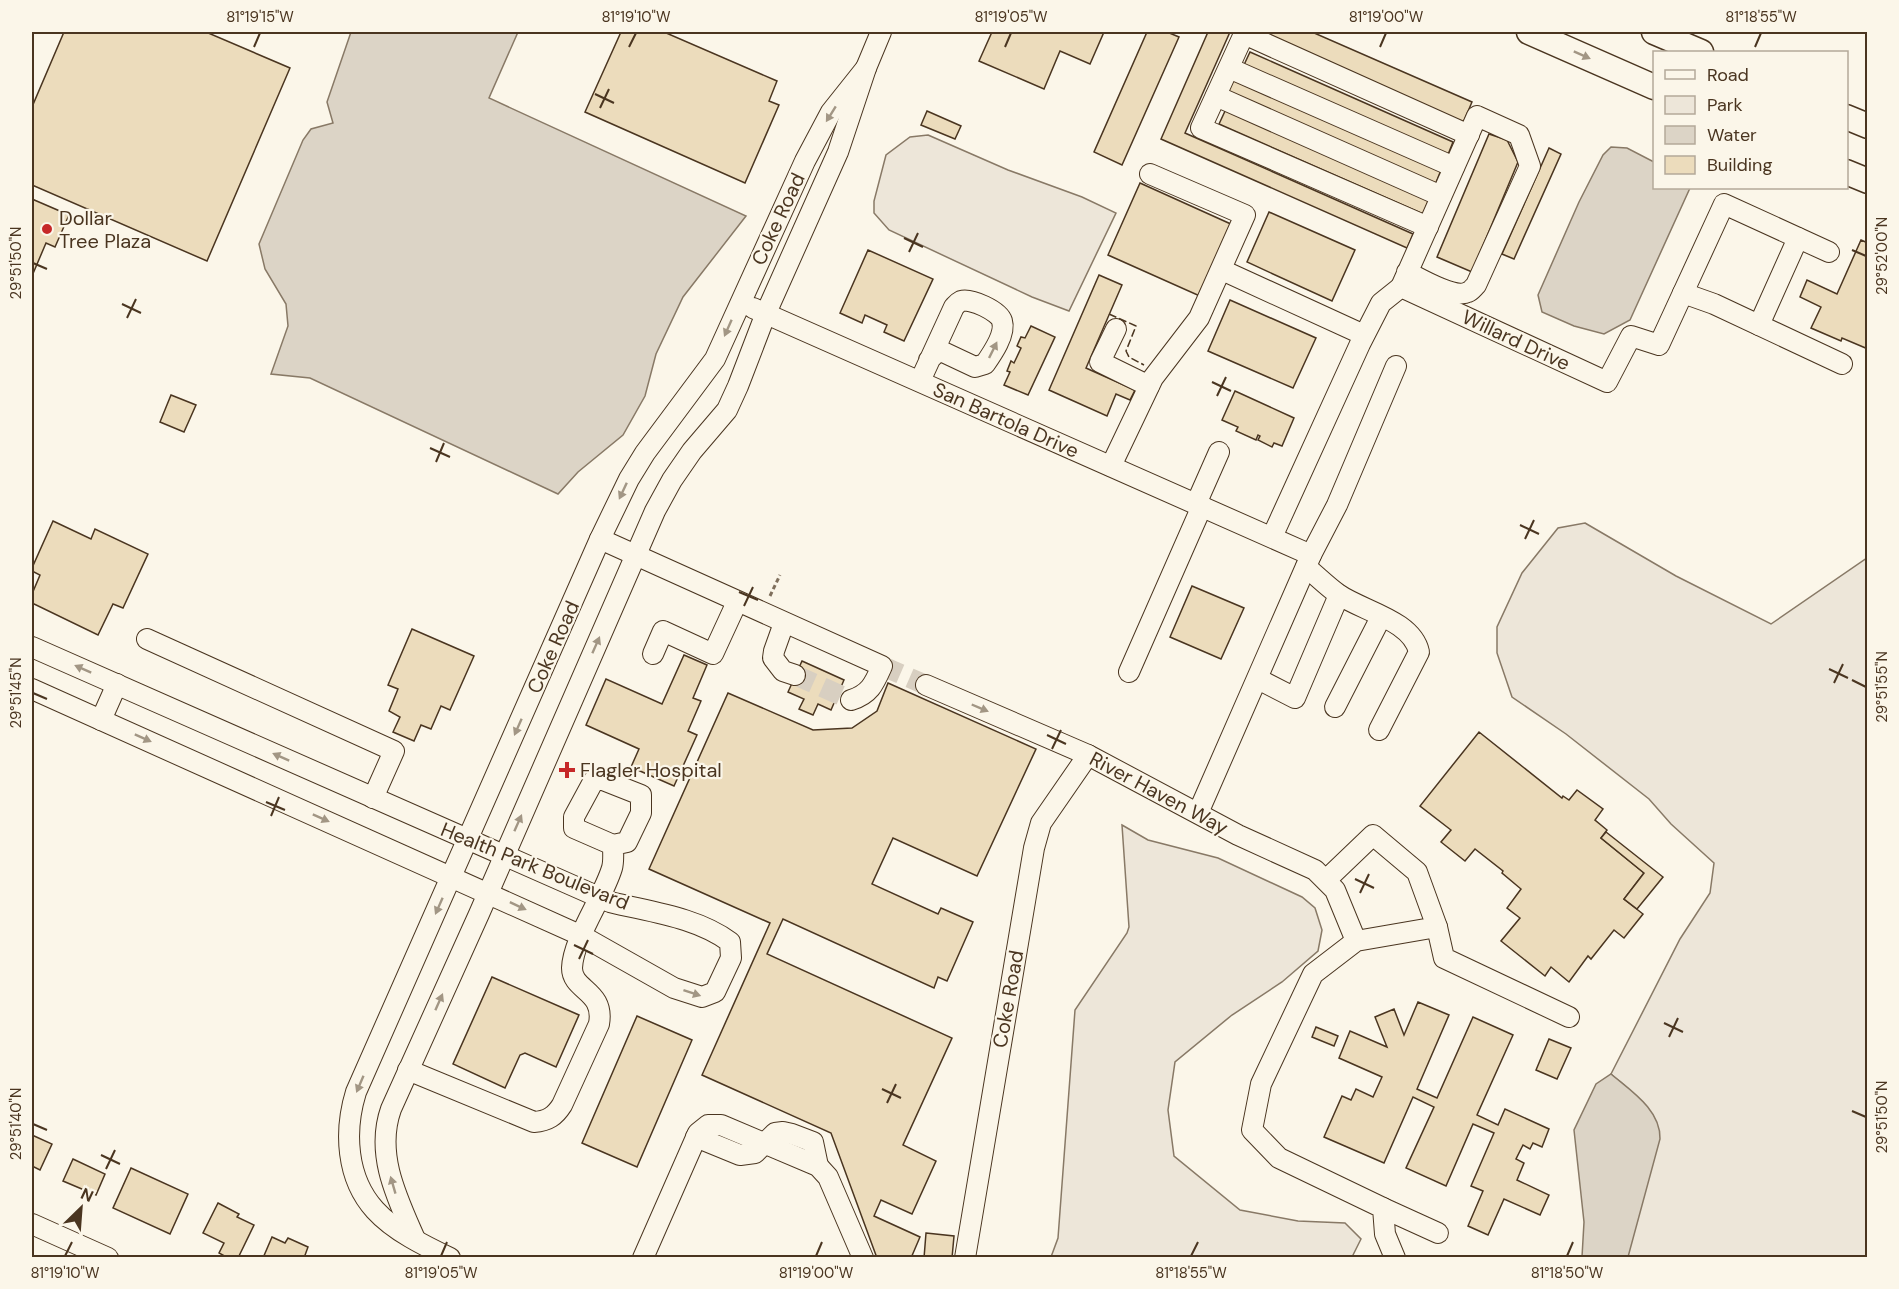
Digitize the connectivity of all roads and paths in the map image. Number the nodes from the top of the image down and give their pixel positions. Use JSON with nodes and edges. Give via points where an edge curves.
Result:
{"nodes":[{"id":1,"x":882,"y":32,"type":"edge"},
{"id":2,"x":1529,"y":32,"type":"edge"},
{"id":3,"x":1654,"y":32,"type":"edge"},
{"id":4,"x":1699,"y":51,"type":"edge"},
{"id":5,"x":866,"y":68,"type":"junction"},
{"id":6,"x":1229,"y":68,"type":"junction"},
{"id":7,"x":1653,"y":87,"type":"edge"},
{"id":8,"x":1216,"y":96,"type":"junction"},
{"id":9,"x":1848,"y":118,"type":"edge"},
{"id":10,"x":1868,"y":126,"type":"edge"},
{"id":11,"x":1469,"y":135,"type":"junction"},
{"id":12,"x":1454,"y":167,"type":"junction"},
{"id":13,"x":1848,"y":173,"type":"edge"},
{"id":14,"x":1150,"y":174,"type":"dead end"},
{"id":15,"x":1868,"y":181,"type":"edge"},
{"id":16,"x":1442,"y":196,"type":"junction"},
{"id":17,"x":1428,"y":227,"type":"junction"},
{"id":18,"x":1798,"y":238,"type":"junction"},
{"id":19,"x":1829,"y":252,"type":"dead end"},
{"id":20,"x":1222,"y":270,"type":"junction"},
{"id":21,"x":1404,"y":280,"type":"junction"},
{"id":22,"x":1683,"y":293,"type":"junction"},
{"id":23,"x":740,"y":302,"type":"junction"},
{"id":24,"x":766,"y":313,"type":"junction"},
{"id":25,"x":1759,"y":325,"type":"junction"},
{"id":26,"x":1116,"y":329,"type":"dead end"},
{"id":27,"x":1364,"y":335,"type":"junction"},
{"id":28,"x":929,"y":360,"type":"dead end"},
{"id":29,"x":1842,"y":364,"type":"dead end"},
{"id":30,"x":1396,"y":366,"type":"dead end"},
{"id":31,"x":920,"y":381,"type":"junction"},
{"id":32,"x":1149,"y":386,"type":"junction"},
{"id":33,"x":1219,"y":452,"type":"dead end"},
{"id":34,"x":1111,"y":466,"type":"junction"},
{"id":35,"x":1199,"y":505,"type":"junction"},
{"id":36,"x":1272,"y":537,"type":"junction"},
{"id":37,"x":600,"y":539,"type":"junction"},
{"id":38,"x":635,"y":556,"type":"junction"},
{"id":39,"x":1308,"y":561,"type":"junction"},
{"id":40,"x":780,"y":575,"type":"dead end"},
{"id":41,"x":1339,"y":595,"type":"junction"},
{"id":42,"x":769,"y":601,"type":"dead end"},
{"id":43,"x":737,"y":602,"type":"junction"},
{"id":44,"x":1381,"y":617,"type":"junction"},
{"id":45,"x":784,"y":623,"type":"junction"},
{"id":46,"x":147,"y":639,"type":"dead end"},
{"id":47,"x":32,"y":646,"type":"edge"},
{"id":48,"x":652,"y":654,"type":"dead end"},
{"id":49,"x":1129,"y":672,"type":"dead end"},
{"id":50,"x":795,"y":675,"type":"tunnel mouth"},
{"id":51,"x":1258,"y":679,"type":"junction"},
{"id":52,"x":117,"y":684,"type":"junction"},
{"id":53,"x":926,"y":685,"type":"tunnel mouth"},
{"id":54,"x":32,"y":689,"type":"edge"},
{"id":55,"x":851,"y":700,"type":"dead end"},
{"id":56,"x":1335,"y":706,"type":"dead end"},
{"id":57,"x":101,"y":720,"type":"junction"},
{"id":58,"x":1379,"y":730,"type":"dead end"},
{"id":59,"x":1088,"y":755,"type":"junction"},
{"id":60,"x":373,"y":798,"type":"junction"},
{"id":61,"x":1198,"y":813,"type":"junction"},
{"id":62,"x":468,"y":840,"type":"junction"},
{"id":63,"x":613,"y":845,"type":"dead end"},
{"id":64,"x":504,"y":856,"type":"junction"},
{"id":65,"x":452,"y":876,"type":"junction"},
{"id":66,"x":1326,"y":880,"type":"junction"},
{"id":67,"x":488,"y":893,"type":"junction"},
{"id":68,"x":600,"y":898,"type":"junction"},
{"id":69,"x":1437,"y":927,"type":"junction"},
{"id":70,"x":582,"y":936,"type":"junction"},
{"id":71,"x":1356,"y":941,"type":"junction"},
{"id":72,"x":1569,"y":1017,"type":"dead end"},
{"id":73,"x":408,"y":1070,"type":"junction"},
{"id":74,"x":1383,"y":1208,"type":"junction"},
{"id":75,"x":32,"y":1224,"type":"edge"},
{"id":76,"x":1438,"y":1233,"type":"dead end"},
{"id":77,"x":415,"y":1239,"type":"junction"},
{"id":78,"x":82,"y":1252,"type":"edge"},
{"id":79,"x":108,"y":1257,"type":"edge"},
{"id":80,"x":450,"y":1257,"type":"edge"},
{"id":81,"x":643,"y":1257,"type":"edge"},
{"id":82,"x":862,"y":1257,"type":"edge"},
{"id":83,"x":965,"y":1257,"type":"edge"},
{"id":84,"x":1395,"y":1257,"type":"edge"}],
"edges":[{"from":1,"to":5,"type":"street","name":"Coke Road"},
{"from":2,"to":7,"type":"main road","one_way":true},
{"from":3,"to":4,"type":"main road"},
{"from":5,"to":23,"type":"street","name":"Coke Road","one_way":true,"via":[[831,112]]},
{"from":5,"to":24,"type":"street","name":"Coke Road","via":[[838,152]]},
{"from":6,"to":8,"type":"street"},
{"from":6,"to":11,"type":"street","via":[[1244,34]]},
{"from":6,"to":12,"type":"street"},
{"from":8,"to":16,"type":"street"},
{"from":8,"to":17,"type":"street","via":[[1201,128]]},
{"from":9,"to":10,"type":"main road"},
{"from":11,"to":12,"type":"street"},
{"from":11,"to":21,"type":"street","via":[[1477,116],[1519,135],[1530,165],[1476,285],[1468,293]]},
{"from":12,"to":16,"type":"street"},
{"from":13,"to":15,"type":"main road"},
{"from":14,"to":20,"type":"street","via":[[1245,215]]},
{"from":16,"to":17,"type":"street"},
{"from":17,"to":21,"type":"street"},
{"from":18,"to":19,"type":"street"},
{"from":18,"to":22,"type":"street","via":[[1724,204]]},
{"from":18,"to":25,"type":"street"},
{"from":20,"to":27,"type":"street"},
{"from":20,"to":32,"type":"street","via":[[1199,318]]},
{"from":21,"to":22,"type":"street","name":"Willard Drive","via":[[1607,382],[1631,336],[1659,345]]},
{"from":21,"to":27,"type":"street","via":[[1381,303]]},
{"from":22,"to":25,"type":"street"},
{"from":23,"to":24,"type":"street","name":"San Bartola Drive"},
{"from":23,"to":37,"type":"street","name":"Coke Road","one_way":true,"via":[[715,359],[645,453]]},
{"from":24,"to":31,"type":"street","name":"San Bartola Drive"},
{"from":24,"to":38,"type":"street","name":"Coke Road","via":[[727,410],[672,480]]},
{"from":25,"to":29,"type":"street"},
{"from":26,"to":32,"type":"street","via":[[1100,362]]},
{"from":27,"to":36,"type":"street"},
{"from":28,"to":31,"type":"street"},
{"from":30,"to":39,"type":"street"},
{"from":31,"to":34,"type":"street","name":"San Bartola Drive"},
{"from":32,"to":34,"type":"street"},
{"from":33,"to":35,"type":"street"},
{"from":34,"to":35,"type":"street","name":"San Bartola Drive"},
{"from":35,"to":36,"type":"street","name":"San Bartola Drive"},
{"from":35,"to":49,"type":"street"},
{"from":36,"to":39,"type":"street","name":"San Bartola Drive"},
{"from":37,"to":38,"type":"street"},
{"from":37,"to":62,"type":"street","name":"Coke Road","one_way":true},
{"from":38,"to":43,"type":"street"},
{"from":64,"to":38,"type":"street","name":"Coke Road","one_way":true},
{"from":39,"to":41,"type":"street","name":"San Bartola Drive"},
{"from":39,"to":51,"type":"street"},
{"from":40,"to":42,"type":"path"},
{"from":41,"to":44,"type":"street","name":"San Bartola Drive"},
{"from":41,"to":51,"type":"street","via":[[1295,698]]},
{"from":43,"to":45,"type":"street"},
{"from":43,"to":48,"type":"street","via":[[713,654],[663,631]]},
{"from":44,"to":56,"type":"street"},
{"from":44,"to":58,"type":"street","name":"San Bartola Drive","via":[[1406,629],[1419,652]]},
{"from":45,"to":50,"type":"street","via":[[773,658],[783,671]]},
{"from":45,"to":55,"type":"street","via":[[882,666],[864,696]]},
{"from":46,"to":60,"type":"street","via":[[394,751]]},
{"from":52,"to":47,"type":"street","name":"Health Park Boulevard","one_way":true},
{"from":51,"to":61,"type":"street"},
{"from":52,"to":57,"type":"street"},
{"from":60,"to":52,"type":"street","name":"Health Park Boulevard","one_way":true},
{"from":53,"to":59,"type":"street","name":"River Haven Way","one_way":true},
{"from":54,"to":57,"type":"street","name":"Health Park Boulevard"},
{"from":57,"to":65,"type":"street","name":"Health Park Boulevard","one_way":true},
{"from":59,"to":61,"type":"street","name":"River Haven Way"},
{"from":59,"to":83,"type":"street","name":"Coke Road","via":[[1041,823],[1034,848]]},
{"from":60,"to":62,"type":"street","name":"Health Park Boulevard"},
{"from":61,"to":66,"type":"street","name":"River Haven Way","via":[[1315,870]]},
{"from":62,"to":64,"type":"street","name":"Health Park Boulevard"},
{"from":62,"to":65,"type":"street","name":"Coke Road"},
{"from":63,"to":68,"type":"street","via":[[613,866]]},
{"from":64,"to":67,"type":"street","name":"Coke Road"},
{"from":64,"to":68,"type":"street","name":"Health Park Boulevard"},
{"from":65,"to":67,"type":"street","name":"Health Park Boulevard"},
{"from":65,"to":77,"type":"street","name":"Coke Road","one_way":true,"via":[[350,1110],[349,1150],[365,1195],[376,1211]]},
{"from":66,"to":69,"type":"street","via":[[1373,835],[1417,872]]},
{"from":66,"to":71,"type":"street","name":"River Haven Way","via":[[1335,890]]},
{"from":67,"to":70,"type":"street","name":"Health Park Boulevard","one_way":true},
{"from":73,"to":67,"type":"street","name":"Coke Road","one_way":true},
{"from":68,"to":70,"type":"street"},
{"from":70,"to":68,"type":"street","name":"Health Park Boulevard","one_way":true,"via":[[674,988],[702,997],[715,992],[731,958],[730,942],[715,930]]},
{"from":69,"to":71,"type":"street"},
{"from":69,"to":72,"type":"street","via":[[1444,958]]},
{"from":70,"to":73,"type":"street","via":[[572,971],[601,1013],[556,1114],[534,1122]]},
{"from":71,"to":74,"type":"street","via":[[1313,974],[1261,1084],[1252,1130],[1279,1158]]},
{"from":77,"to":73,"type":"street","name":"Coke Road","one_way":true,"via":[[395,1194],[386,1152],[387,1118]]},
{"from":74,"to":76,"type":"street"},
{"from":74,"to":84,"type":"street","via":[[1385,1234]]},
{"from":75,"to":78,"type":"street"},
{"from":77,"to":80,"type":"street","name":"Coke Road"},
{"from":78,"to":79,"type":"street"},
{"from":81,"to":82,"type":"street","via":[[696,1137],[708,1125],[721,1125],[818,1166],[828,1177]]}]}
